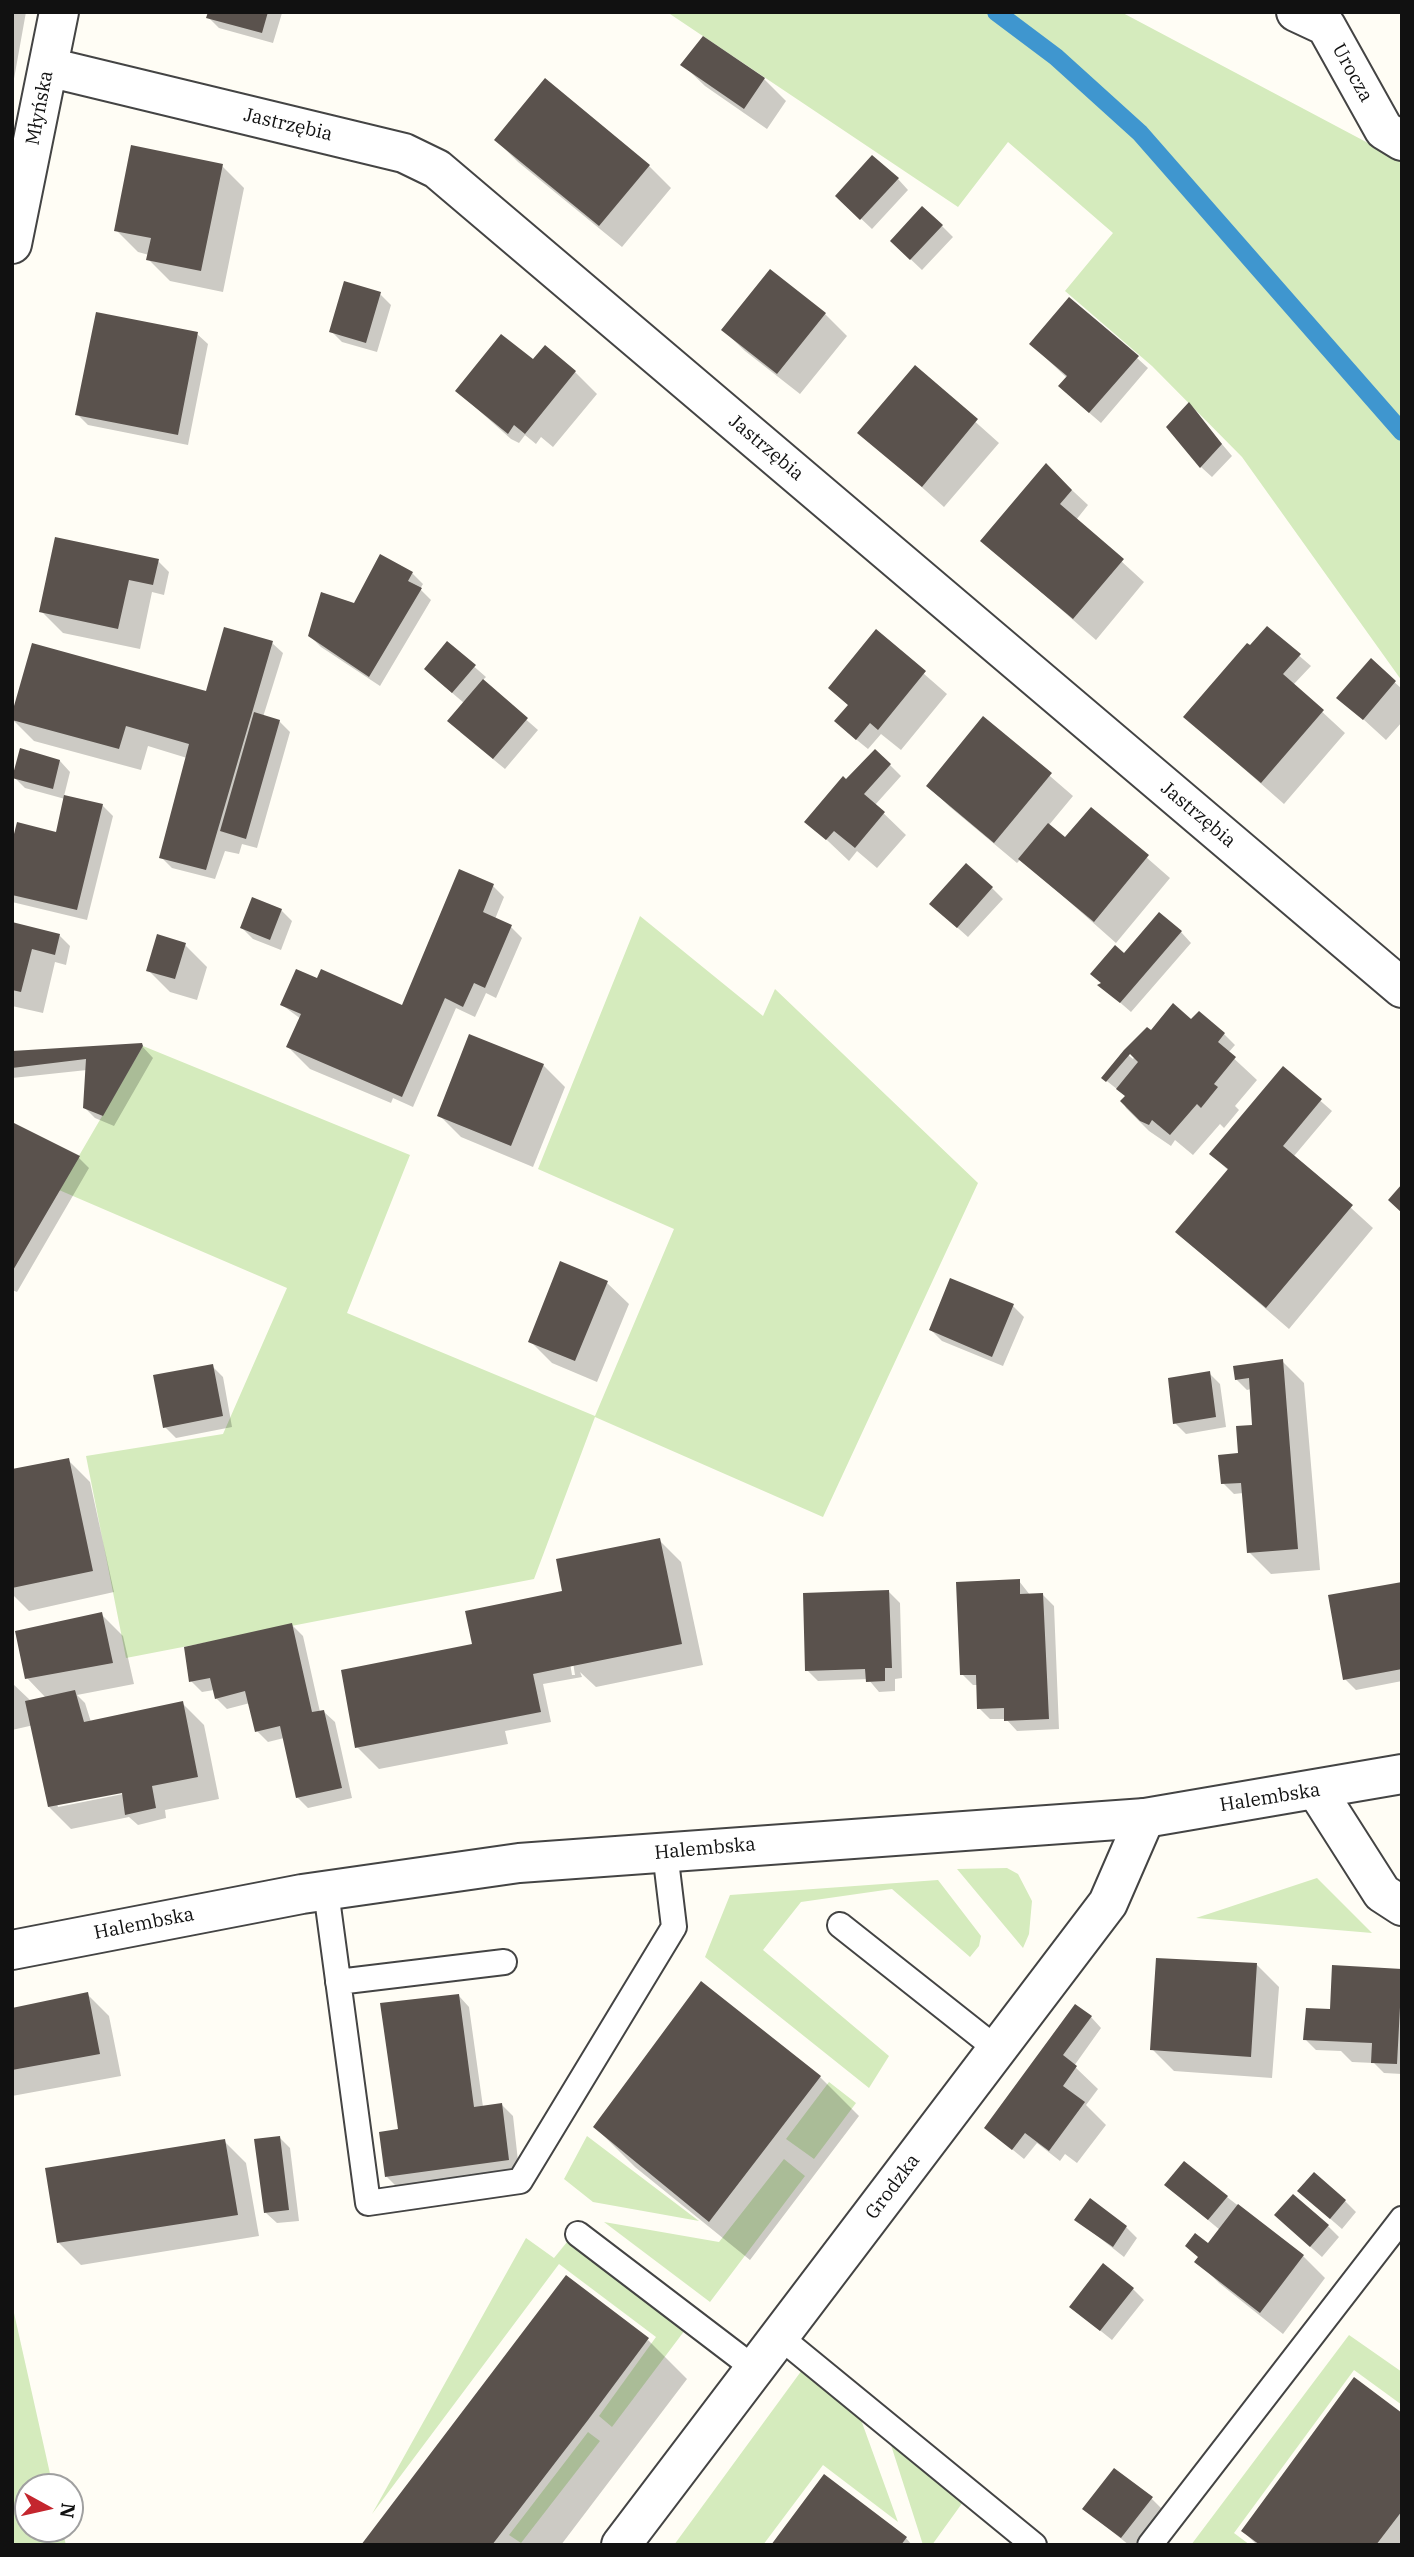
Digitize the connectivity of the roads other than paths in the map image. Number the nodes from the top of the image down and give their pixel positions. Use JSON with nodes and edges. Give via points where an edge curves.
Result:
{"nodes":[{"id":1,"x":59,"y":12,"type":"edge"},
{"id":2,"x":1296,"y":12,"type":"edge"},
{"id":3,"x":48,"y":67,"type":"junction"},
{"id":4,"x":1402,"y":141,"type":"edge"},
{"id":5,"x":12,"y":244,"type":"edge"},
{"id":6,"x":1402,"y":988,"type":"edge"},
{"id":7,"x":1402,"y":1774,"type":"edge"},
{"id":8,"x":1317,"y":1791,"type":"junction"},
{"id":9,"x":1145,"y":1818,"type":"junction"},
{"id":10,"x":665,"y":1852,"type":"junction"},
{"id":11,"x":326,"y":1891,"type":"junction"},
{"id":12,"x":1402,"y":1906,"type":"edge"},
{"id":13,"x":840,"y":1925,"type":"dead end"},
{"id":14,"x":12,"y":1950,"type":"edge"},
{"id":15,"x":504,"y":1962,"type":"dead end"},
{"id":16,"x":338,"y":1982,"type":"junction"},
{"id":17,"x":998,"y":2050,"type":"junction"},
{"id":18,"x":1402,"y":2219,"type":"edge"},
{"id":19,"x":578,"y":2234,"type":"dead end"},
{"id":20,"x":780,"y":2337,"type":"junction"},
{"id":21,"x":755,"y":2369,"type":"junction"},
{"id":22,"x":621,"y":2545,"type":"edge"},
{"id":23,"x":1034,"y":2545,"type":"edge"},
{"id":24,"x":1150,"y":2545,"type":"edge"}],
"edges":[{"from":1,"to":3,"type":"street","name":"Młyńska"},
{"from":2,"to":4,"type":"street","name":"Urocza","via":[[1326,26],[1384,130]]},
{"from":3,"to":5,"type":"street","name":"Młyńska"},
{"from":3,"to":6,"type":"street","name":"Jastrzębia","via":[[404,153],[437,169]]},
{"from":7,"to":8,"type":"street","name":"Halembska"},
{"from":8,"to":9,"type":"street","name":"Halembska"},
{"from":8,"to":12,"type":"street","via":[[1382,1894]]},
{"from":9,"to":10,"type":"street","name":"Halembska"},
{"from":9,"to":17,"type":"street","name":"Grodzka","via":[[1108,1903]]},
{"from":10,"to":11,"type":"street","name":"Halembska","via":[[519,1863]]},
{"from":10,"to":16,"type":"lane","via":[[674,1927],[520,2181],[368,2203]]},
{"from":11,"to":14,"type":"street","name":"Halembska"},
{"from":11,"to":16,"type":"lane"},
{"from":13,"to":17,"type":"lane"},
{"from":15,"to":16,"type":"lane"},
{"from":17,"to":20,"type":"street","name":"Grodzka"},
{"from":18,"to":24,"type":"lane"},
{"from":19,"to":21,"type":"lane"},
{"from":20,"to":21,"type":"street","name":"Grodzka"},
{"from":20,"to":23,"type":"lane"},
{"from":21,"to":22,"type":"street","name":"Grodzka"}]}
